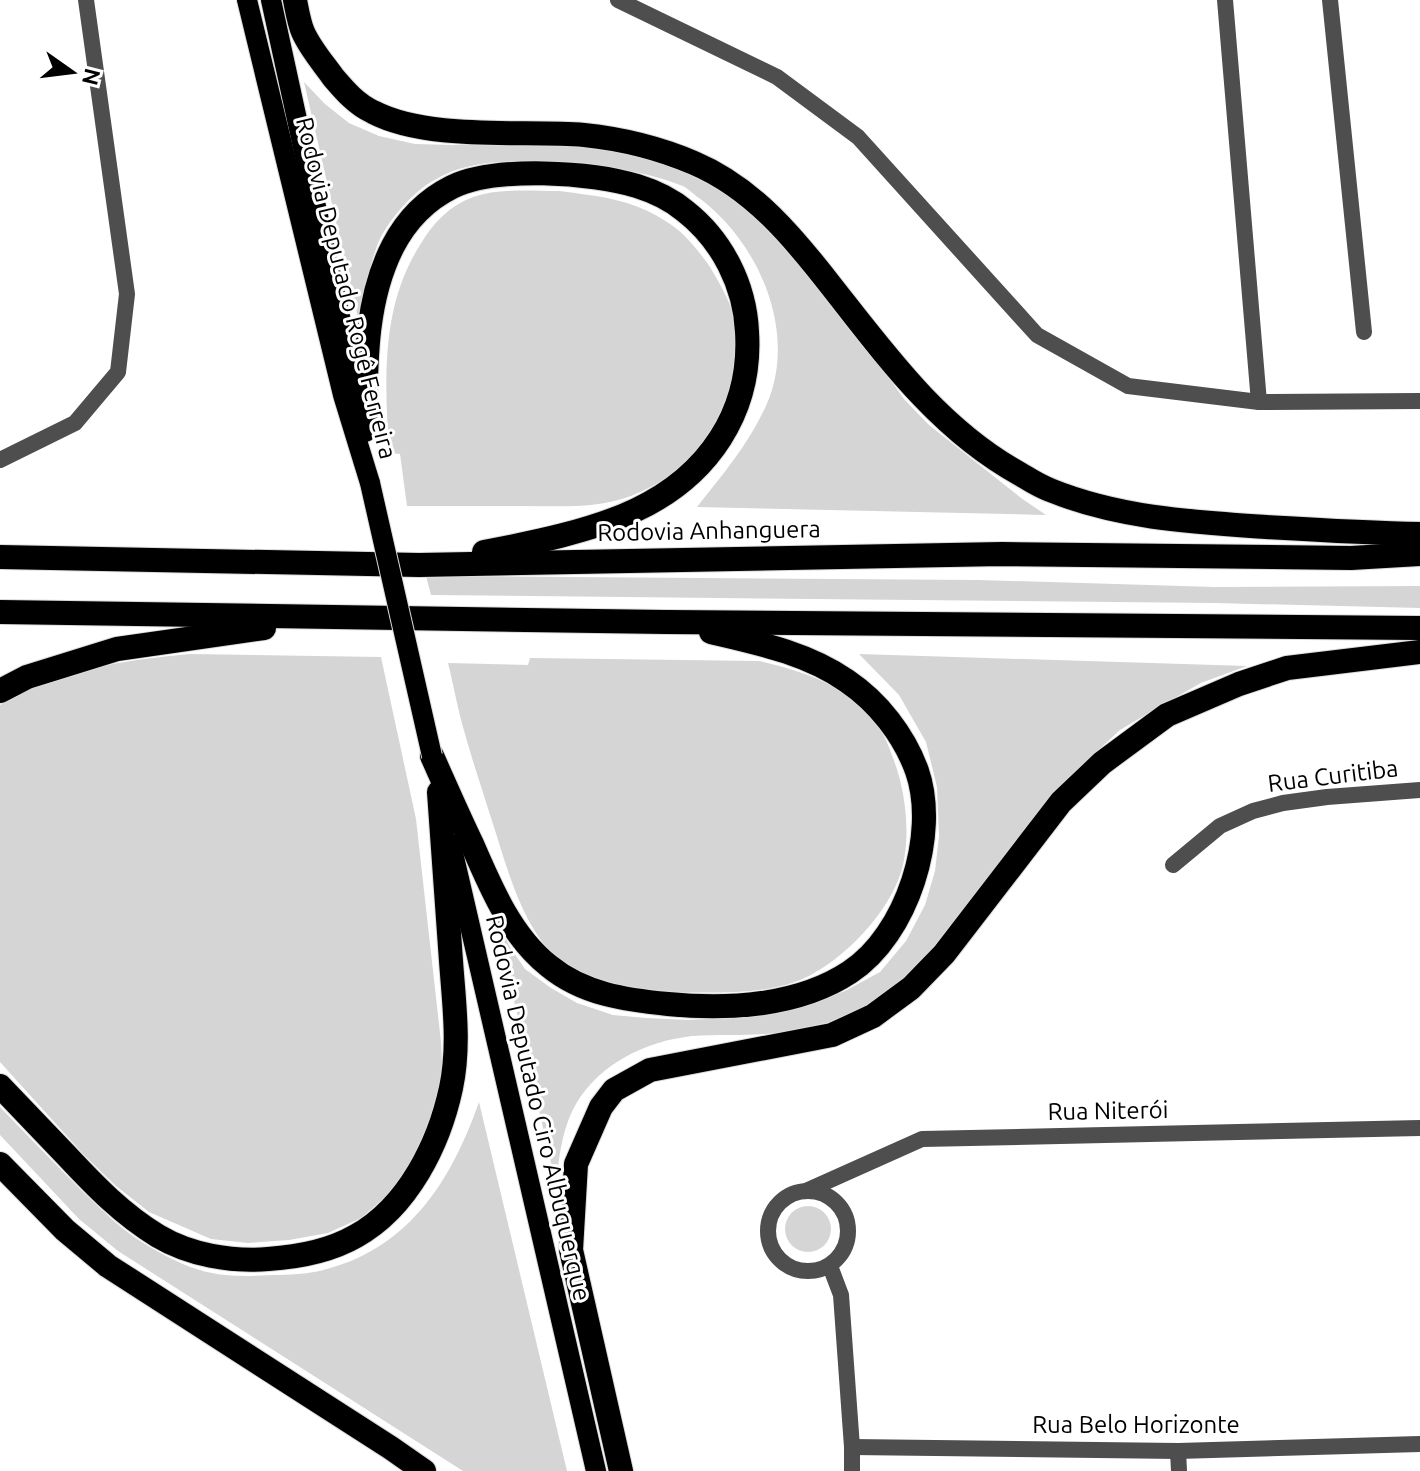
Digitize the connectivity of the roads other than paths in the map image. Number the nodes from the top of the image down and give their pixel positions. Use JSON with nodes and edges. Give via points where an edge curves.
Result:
{"nodes":[{"id":1,"x":86,"y":0,"type":"edge"},
{"id":2,"x":247,"y":0,"type":"edge"},
{"id":3,"x":271,"y":0,"type":"edge"},
{"id":4,"x":295,"y":0,"type":"edge"},
{"id":5,"x":618,"y":0,"type":"edge"},
{"id":6,"x":1225,"y":0,"type":"edge"},
{"id":7,"x":1330,"y":0,"type":"edge"},
{"id":8,"x":1364,"y":332,"type":"dead end"},
{"id":9,"x":1420,"y":401,"type":"edge"},
{"id":10,"x":1259,"y":402,"type":"junction"},
{"id":11,"x":365,"y":430,"type":"junction"},
{"id":12,"x":0,"y":460,"type":"edge"},
{"id":13,"x":370,"y":483,"type":"junction"},
{"id":14,"x":1420,"y":534,"type":"edge"},
{"id":15,"x":1420,"y":554,"type":"edge"},
{"id":16,"x":0,"y":557,"type":"edge"},
{"id":17,"x":419,"y":565,"type":"junction"},
{"id":18,"x":0,"y":612,"type":"edge"},
{"id":19,"x":334,"y":617,"type":"junction"},
{"id":20,"x":666,"y":622,"type":"junction"},
{"id":21,"x":1420,"y":628,"type":"edge"},
{"id":22,"x":1420,"y":652,"type":"edge"},
{"id":23,"x":0,"y":691,"type":"edge"},
{"id":24,"x":432,"y":756,"type":"junction"},
{"id":25,"x":1420,"y":790,"type":"edge"},
{"id":26,"x":439,"y":792,"type":"junction"},
{"id":27,"x":1173,"y":865,"type":"dead end"},
{"id":28,"x":0,"y":1086,"type":"edge"},
{"id":29,"x":1420,"y":1128,"type":"edge"},
{"id":30,"x":0,"y":1164,"type":"edge"},
{"id":31,"x":808,"y":1190,"type":"junction"},
{"id":32,"x":830,"y":1266,"type":"junction"},
{"id":33,"x":1420,"y":1444,"type":"edge"},
{"id":34,"x":852,"y":1447,"type":"junction"},
{"id":35,"x":1178,"y":1451,"type":"junction"},
{"id":36,"x":424,"y":1471,"type":"edge"},
{"id":37,"x":596,"y":1471,"type":"edge"},
{"id":38,"x":621,"y":1471,"type":"edge"},
{"id":39,"x":852,"y":1471,"type":"edge"},
{"id":40,"x":1179,"y":1471,"type":"edge"}],
"edges":[{"from":1,"to":12,"type":"street","via":[[127,294],[118,372],[75,423]]},
{"from":2,"to":13,"type":"main road","name":"Rodovia Deputado Rogê Ferreira","via":[[343,395]]},
{"from":3,"to":11,"type":"main road","name":"Rodovia Deputado Rogê Ferreira"},
{"from":4,"to":14,"type":"highway","via":[[303,32],[324,64],[348,95],[373,112],[445,130],[585,135],[643,144],[739,188],[811,260],[939,414],[975,446],[1047,489],[1131,514],[1183,521]]},
{"from":5,"to":10,"type":"street","via":[[777,77],[858,137],[1037,335],[1128,386]]},
{"from":6,"to":10,"type":"street"},
{"from":7,"to":8,"type":"street"},
{"from":9,"to":10,"type":"street"},
{"from":11,"to":13,"type":"main road","name":"Rodovia Deputado Rogê Ferreira"},
{"from":11,"to":17,"type":"highway","via":[[366,349],[391,249],[430,200],[464,183],[522,173],[637,186],[683,209],[701,225],[717,244],[741,293],[748,342],[741,395],[721,438],[692,473],[636,510],[608,521]]},
{"from":13,"to":24,"type":"main road","name":"Rodovia Deputado Ciro Albuquerque","bridge":true},
{"from":15,"to":17,"type":"highway","name":"Rodovia Anhanguera","via":[[1002,554]]},
{"from":16,"to":17,"type":"highway","name":"Rodovia Anhanguera"},
{"from":18,"to":19,"type":"highway"},
{"from":19,"to":20,"type":"highway"},
{"from":19,"to":23,"type":"highway","via":[[117,649],[27,677]]},
{"from":20,"to":21,"type":"highway"},
{"from":20,"to":24,"type":"highway","via":[[773,646],[816,664],[873,702],[898,733],[917,771],[922,841],[900,913],[853,971],[785,998],[715,1006],[628,999],[569,980],[535,953],[507,916]]},
{"from":22,"to":38,"type":"highway","via":[[1287,668],[1167,715],[1102,763],[1061,802],[944,954],[873,1016],[832,1035],[650,1070],[614,1090],[576,1164],[571,1250]]},
{"from":24,"to":26,"type":"main road","name":"Rodovia Deputado Ciro Albuquerque"},
{"from":25,"to":27,"type":"street","name":"Rua Curitiba","via":[[1327,797],[1253,811],[1220,826]]},
{"from":26,"to":28,"type":"highway","via":[[456,1030],[452,1085],[424,1163],[391,1208],[356,1236],[282,1258],[236,1259],[182,1247],[111,1202]]},
{"from":26,"to":37,"type":"main road","name":"Rodovia Deputado Ciro Albuquerque"},
{"from":29,"to":31,"type":"street","name":"Rua Niterói","via":[[922,1139]]},
{"from":30,"to":36,"type":"highway","via":[[108,1266]]},
{"from":31,"to":32,"type":"street","via":[[836,1201],[845,1213],[847,1242]]},
{"from":31,"to":32,"type":"street","via":[[794,1193],[772,1212],[769,1242],[787,1265],[801,1271]]},
{"from":32,"to":34,"type":"street","via":[[841,1295]]},
{"from":33,"to":35,"type":"street","name":"Rua Belo Horizonte"},
{"from":34,"to":35,"type":"street","name":"Rua Belo Horizonte"},
{"from":34,"to":39,"type":"street"},
{"from":35,"to":40,"type":"street"}]}
